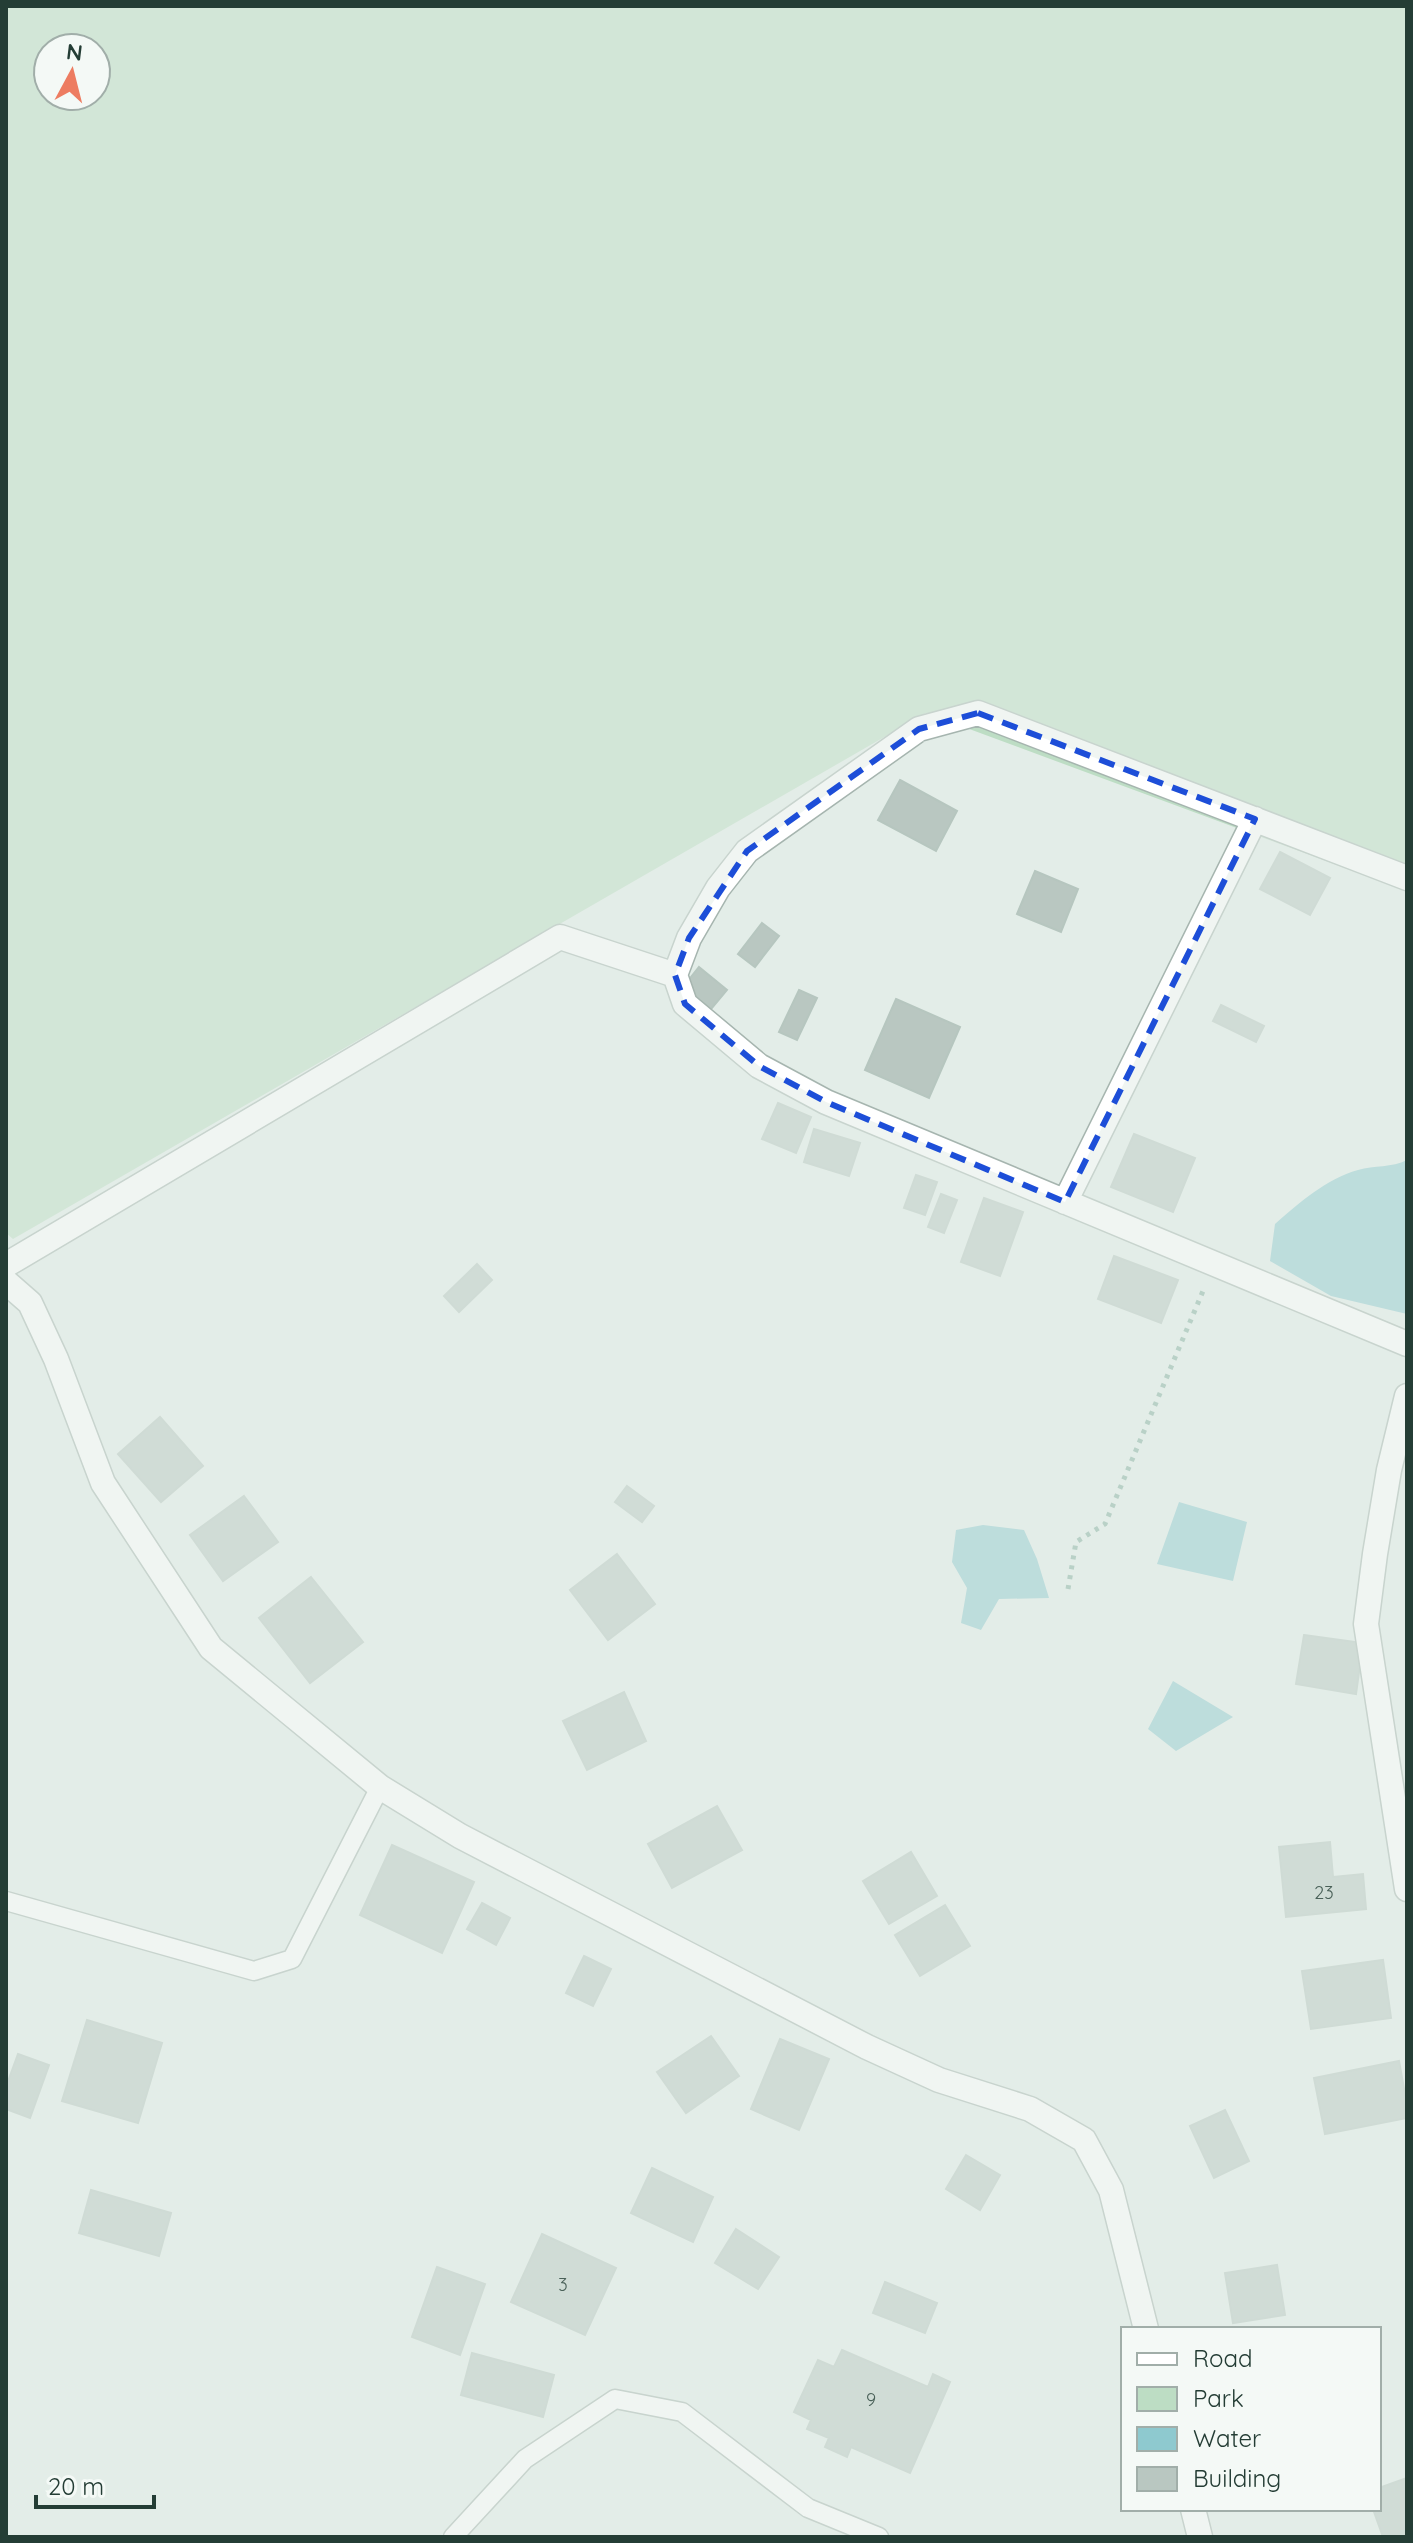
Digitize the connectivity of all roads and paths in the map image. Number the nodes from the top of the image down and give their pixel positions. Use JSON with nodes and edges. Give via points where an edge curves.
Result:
{"nodes":[{"id":1,"x":1255,"y":819,"type":"junction"},
{"id":2,"x":1407,"y":878,"type":"edge"},
{"id":3,"x":675,"y":975,"type":"junction"},
{"id":4,"x":1065,"y":1202,"type":"junction"},
{"id":5,"x":1214,"y":1263,"type":"junction"},
{"id":6,"x":6,"y":1265,"type":"edge"},
{"id":7,"x":6,"y":1282,"type":"edge"},
{"id":8,"x":1407,"y":1344,"type":"edge"},
{"id":9,"x":1407,"y":1396,"type":"edge"},
{"id":10,"x":1403,"y":1431,"type":"edge"},
{"id":11,"x":1068,"y":1589,"type":"dead end"},
{"id":12,"x":380,"y":1787,"type":"junction"},
{"id":13,"x":1406,"y":1877,"type":"edge"},
{"id":14,"x":6,"y":1901,"type":"edge"},
{"id":15,"x":1145,"y":2327,"type":"edge"},
{"id":16,"x":1194,"y":2511,"type":"edge"},
{"id":17,"x":453,"y":2537,"type":"edge"},
{"id":18,"x":879,"y":2537,"type":"edge"},
{"id":19,"x":1200,"y":2537,"type":"edge"}],
"edges":[{"from":1,"to":2,"type":"street"},
{"from":1,"to":3,"type":"street","via":[[978,713],[919,729],[747,851],[718,888]]},
{"from":1,"to":4,"type":"street"},
{"from":3,"to":4,"type":"street","via":[[685,1004],[759,1066],[826,1102]]},
{"from":3,"to":6,"type":"street","via":[[560,937]]},
{"from":4,"to":5,"type":"street"},
{"from":5,"to":8,"type":"street"},
{"from":5,"to":11,"type":"path","via":[[1105,1524],[1076,1542]]},
{"from":7,"to":12,"type":"street","via":[[30,1303],[103,1483],[211,1648]]},
{"from":9,"to":10,"type":"street"},
{"from":10,"to":13,"type":"street","via":[[1375,1554],[1366,1624]]},
{"from":12,"to":14,"type":"lane","via":[[292,1959],[254,1971]]},
{"from":12,"to":15,"type":"street","via":[[460,1836],[867,2047],[939,2080],[1030,2109],[1084,2140],[1111,2190]]},
{"from":16,"to":19,"type":"street"},
{"from":17,"to":18,"type":"lane","via":[[525,2459],[615,2399],[682,2412],[808,2508]]}]}
